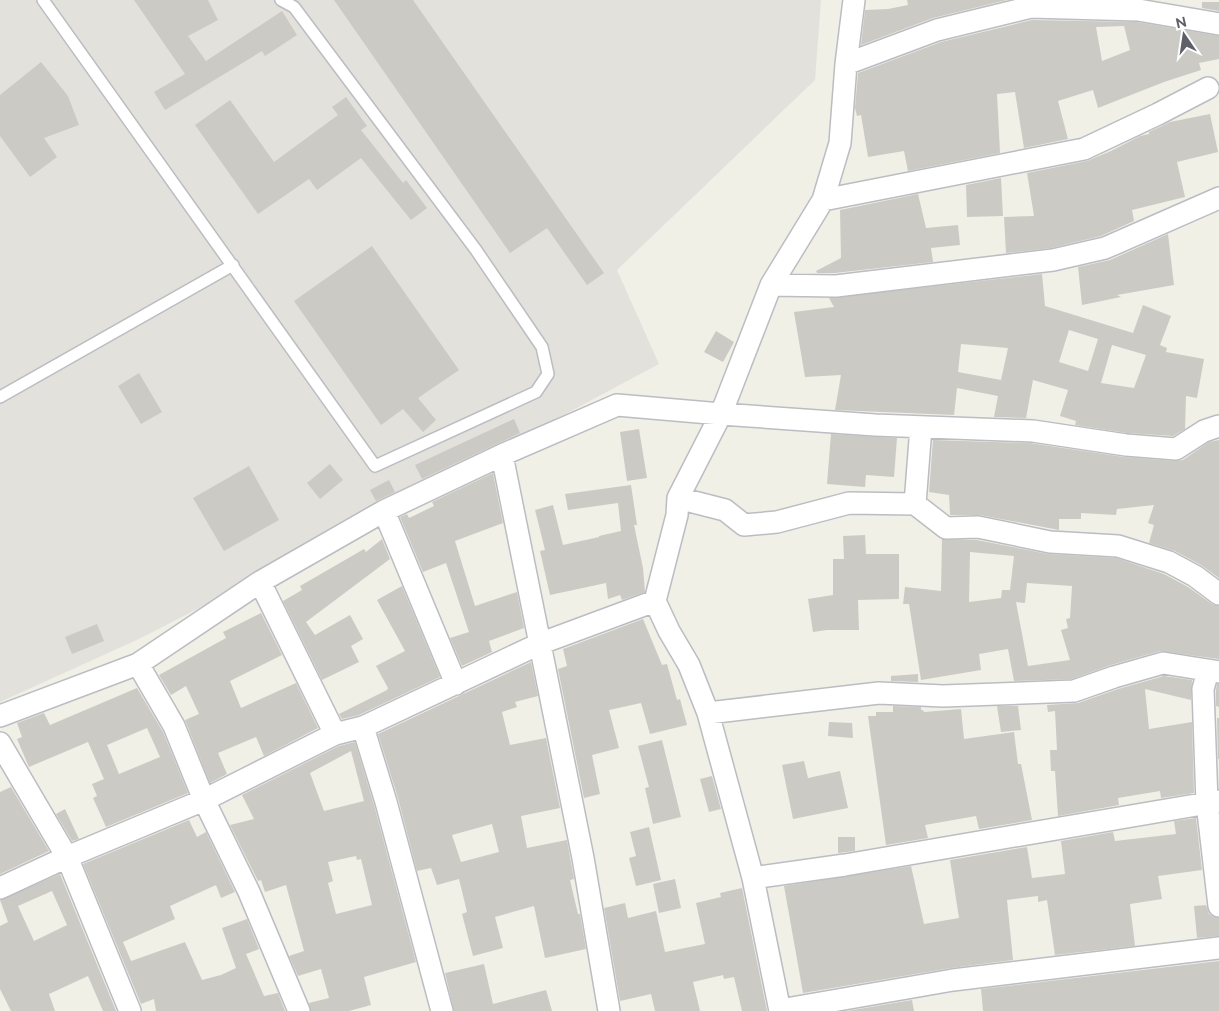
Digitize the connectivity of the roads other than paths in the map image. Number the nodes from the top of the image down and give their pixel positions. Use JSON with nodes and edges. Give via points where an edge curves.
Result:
{"nodes":[{"id":1,"x":43,"y":0,"type":"edge"},
{"id":2,"x":282,"y":0,"type":"edge"},
{"id":3,"x":854,"y":0,"type":"edge"},
{"id":4,"x":1219,"y":24,"type":"edge"},
{"id":5,"x":846,"y":64,"type":"junction"},
{"id":6,"x":1208,"y":88,"type":"dead end"},
{"id":7,"x":1219,"y":198,"type":"edge"},
{"id":8,"x":824,"y":200,"type":"junction"},
{"id":9,"x":233,"y":265,"type":"junction"},
{"id":10,"x":771,"y":285,"type":"junction"},
{"id":11,"x":0,"y":397,"type":"edge"},
{"id":12,"x":721,"y":414,"type":"junction"},
{"id":13,"x":1219,"y":426,"type":"edge"},
{"id":14,"x":921,"y":427,"type":"junction"},
{"id":15,"x":502,"y":455,"type":"junction"},
{"id":16,"x":678,"y":498,"type":"junction"},
{"id":17,"x":915,"y":504,"type":"junction"},
{"id":18,"x":384,"y":511,"type":"junction"},
{"id":19,"x":260,"y":582,"type":"junction"},
{"id":20,"x":1219,"y":594,"type":"edge"},
{"id":21,"x":654,"y":601,"type":"junction"},
{"id":22,"x":539,"y":644,"type":"junction"},
{"id":23,"x":138,"y":664,"type":"junction"},
{"id":24,"x":1214,"y":672,"type":"edge"},
{"id":25,"x":456,"y":684,"type":"junction"},
{"id":26,"x":708,"y":713,"type":"junction"},
{"id":27,"x":0,"y":716,"type":"edge"},
{"id":28,"x":363,"y":727,"type":"junction"},
{"id":29,"x":335,"y":734,"type":"junction"},
{"id":30,"x":0,"y":743,"type":"edge"},
{"id":31,"x":204,"y":800,"type":"junction"},
{"id":32,"x":1213,"y":802,"type":"edge"},
{"id":33,"x":67,"y":857,"type":"junction"},
{"id":34,"x":753,"y":878,"type":"junction"},
{"id":35,"x":0,"y":888,"type":"edge"},
{"id":36,"x":1219,"y":906,"type":"edge"},
{"id":37,"x":1219,"y":948,"type":"edge"},
{"id":38,"x":780,"y":1010,"type":"edge"},
{"id":39,"x":130,"y":1011,"type":"edge"},
{"id":40,"x":299,"y":1011,"type":"edge"},
{"id":41,"x":442,"y":1011,"type":"edge"},
{"id":42,"x":609,"y":1011,"type":"edge"}],
"edges":[{"from":1,"to":9,"type":"lane"},
{"from":2,"to":9,"type":"lane","via":[[294,7],[476,250],[542,347],[548,374],[536,392],[375,466]]},
{"from":3,"to":5,"type":"street"},
{"from":4,"to":5,"type":"street","via":[[1138,10],[1031,7],[937,30]]},
{"from":5,"to":8,"type":"street","via":[[840,143]]},
{"from":6,"to":8,"type":"street","via":[[1084,149]]},
{"from":7,"to":10,"type":"street","via":[[1105,248],[1053,260],[836,286]]},
{"from":8,"to":10,"type":"street"},
{"from":9,"to":11,"type":"lane"},
{"from":10,"to":12,"type":"street"},
{"from":12,"to":14,"type":"street"},
{"from":12,"to":15,"type":"street","via":[[617,405]]},
{"from":12,"to":16,"type":"street"},
{"from":13,"to":14,"type":"street","via":[[1204,431],[1176,449],[1033,431]]},
{"from":14,"to":17,"type":"street"},
{"from":15,"to":18,"type":"street"},
{"from":15,"to":22,"type":"street"},
{"from":16,"to":17,"type":"street","via":[[725,510],[744,525],[777,522],[849,503]]},
{"from":16,"to":21,"type":"street","via":[[677,515]]},
{"from":17,"to":20,"type":"street","via":[[946,528],[978,526],[1050,542],[1118,546],[1169,562]]},
{"from":18,"to":19,"type":"street"},
{"from":18,"to":25,"type":"street"},
{"from":19,"to":23,"type":"street"},
{"from":19,"to":29,"type":"street"},
{"from":21,"to":22,"type":"street"},
{"from":21,"to":26,"type":"street","via":[[689,665]]},
{"from":22,"to":25,"type":"street"},
{"from":22,"to":42,"type":"street","via":[[583,858]]},
{"from":23,"to":27,"type":"street"},
{"from":23,"to":31,"type":"street","via":[[174,726]]},
{"from":24,"to":26,"type":"street","via":[[1163,663],[1074,691],[943,696],[879,693]]},
{"from":24,"to":32,"type":"street","via":[[1202,689]]},
{"from":25,"to":28,"type":"street"},
{"from":26,"to":34,"type":"street"},
{"from":28,"to":29,"type":"street"},
{"from":28,"to":41,"type":"street"},
{"from":29,"to":31,"type":"street"},
{"from":30,"to":33,"type":"street"},
{"from":31,"to":33,"type":"street"},
{"from":31,"to":40,"type":"street","via":[[249,892]]},
{"from":32,"to":34,"type":"street"},
{"from":32,"to":36,"type":"street"},
{"from":33,"to":35,"type":"street"},
{"from":33,"to":39,"type":"street"},
{"from":34,"to":38,"type":"street"},
{"from":37,"to":38,"type":"street","via":[[954,980]]}]}
